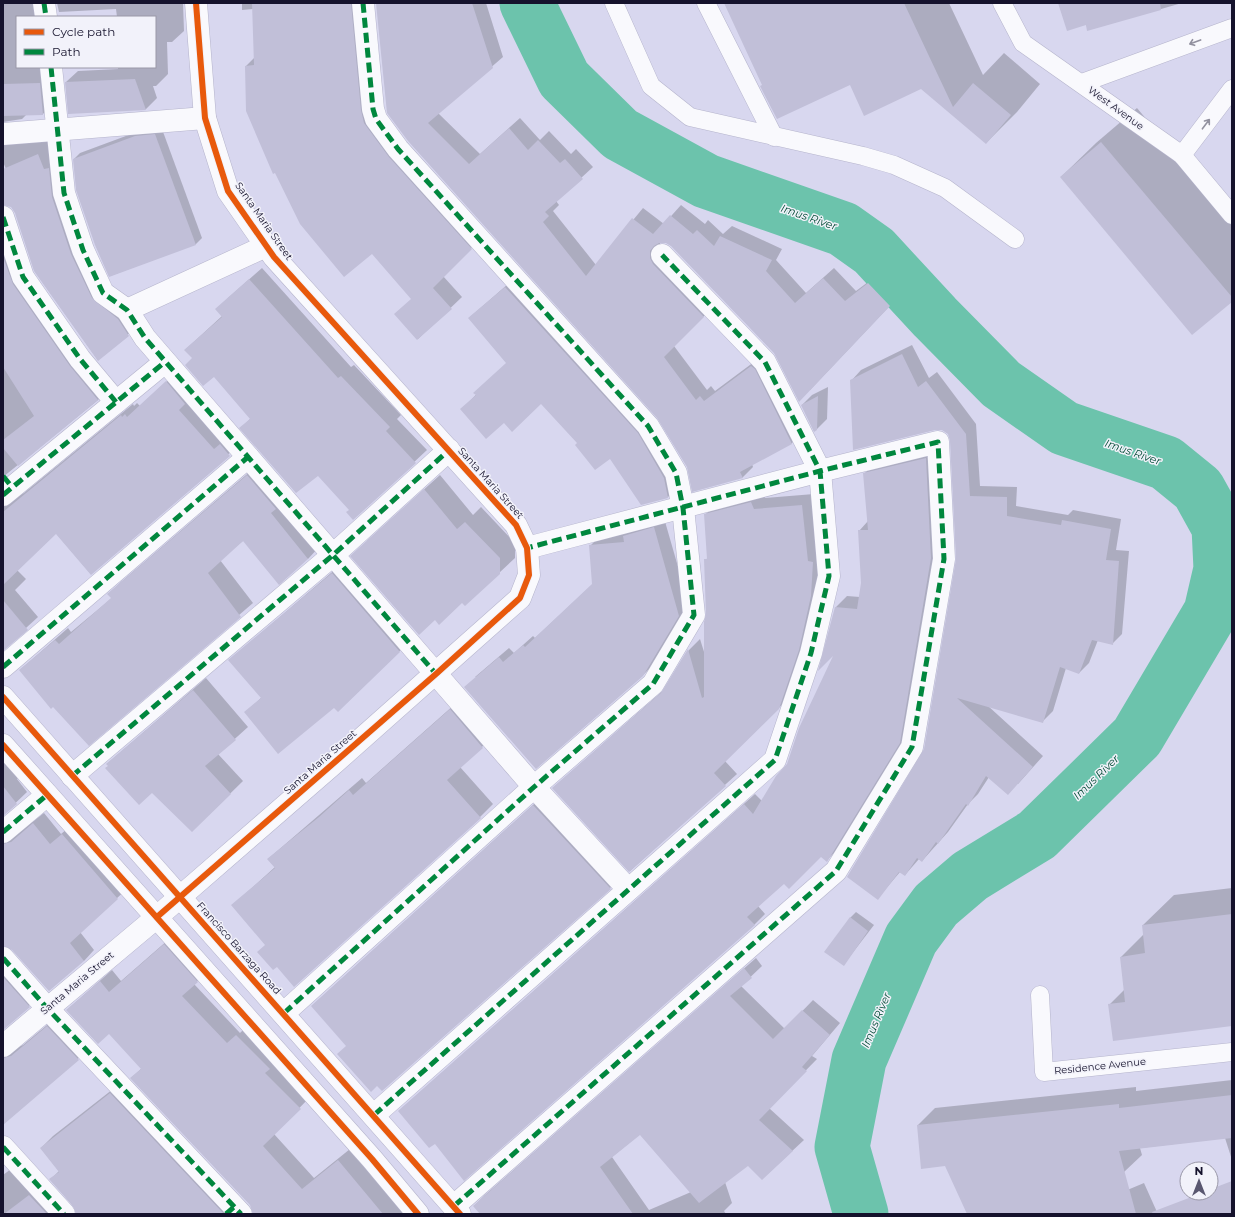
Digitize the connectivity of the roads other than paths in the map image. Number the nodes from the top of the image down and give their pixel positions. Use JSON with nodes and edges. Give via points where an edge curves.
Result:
{"nodes":[{"id":1,"x":44,"y":3,"type":"edge"},
{"id":2,"x":196,"y":3,"type":"edge"},
{"id":3,"x":363,"y":3,"type":"edge"},
{"id":4,"x":614,"y":3,"type":"edge"},
{"id":5,"x":706,"y":3,"type":"edge"},
{"id":6,"x":1002,"y":3,"type":"edge"},
{"id":7,"x":46,"y":16,"type":"edge"},
{"id":8,"x":1232,"y":28,"type":"edge"},
{"id":9,"x":51,"y":68,"type":"edge"},
{"id":10,"x":1082,"y":83,"type":"junction"},
{"id":11,"x":1232,"y":89,"type":"edge"},
{"id":12,"x":205,"y":118,"type":"junction"},
{"id":13,"x":57,"y":131,"type":"junction"},
{"id":14,"x":3,"y":134,"type":"edge"},
{"id":15,"x":774,"y":137,"type":"junction"},
{"id":16,"x":1182,"y":155,"type":"junction"},
{"id":17,"x":1232,"y":215,"type":"edge"},
{"id":18,"x":3,"y":217,"type":"edge"},
{"id":19,"x":1015,"y":239,"type":"dead end"},
{"id":20,"x":266,"y":246,"type":"junction"},
{"id":21,"x":662,"y":254,"type":"dead end"},
{"id":22,"x":127,"y":310,"type":"junction"},
{"id":23,"x":166,"y":362,"type":"junction"},
{"id":24,"x":116,"y":402,"type":"junction"},
{"id":25,"x":449,"y":450,"type":"junction"},
{"id":26,"x":248,"y":457,"type":"junction"},
{"id":27,"x":820,"y":471,"type":"junction"},
{"id":28,"x":6,"y":486,"type":"edge"},
{"id":29,"x":683,"y":508,"type":"junction"},
{"id":30,"x":527,"y":548,"type":"junction"},
{"id":31,"x":333,"y":555,"type":"junction"},
{"id":32,"x":3,"y":667,"type":"edge"},
{"id":33,"x":436,"y":674,"type":"junction"},
{"id":34,"x":3,"y":696,"type":"edge"},
{"id":35,"x":3,"y":744,"type":"edge"},
{"id":36,"x":72,"y":776,"type":"junction"},
{"id":37,"x":534,"y":787,"type":"junction"},
{"id":38,"x":47,"y":795,"type":"junction"},
{"id":39,"x":3,"y":832,"type":"edge"},
{"id":40,"x":628,"y":889,"type":"junction"},
{"id":41,"x":178,"y":896,"type":"junction"},
{"id":42,"x":156,"y":917,"type":"junction"},
{"id":43,"x":3,"y":958,"type":"edge"},
{"id":44,"x":1040,"y":995,"type":"dead end"},
{"id":45,"x":47,"y":1008,"type":"junction"},
{"id":46,"x":284,"y":1013,"type":"junction"},
{"id":47,"x":3,"y":1046,"type":"edge"},
{"id":48,"x":1232,"y":1052,"type":"edge"},
{"id":49,"x":374,"y":1115,"type":"junction"},
{"id":50,"x":3,"y":1147,"type":"edge"},
{"id":51,"x":457,"y":1210,"type":"edge"},
{"id":52,"x":234,"y":1212,"type":"edge"},
{"id":53,"x":64,"y":1214,"type":"edge"},
{"id":54,"x":418,"y":1214,"type":"edge"}],
"edges":[{"from":1,"to":7,"type":"street"},
{"from":2,"to":12,"type":"street","name":"Santa Maria Street"},
{"from":3,"to":29,"type":"street","via":[[376,119],[398,149],[648,426],[676,473]]},
{"from":4,"to":15,"type":"lane","via":[[651,86],[668,102],[690,117]]},
{"from":5,"to":15,"type":"lane"},
{"from":6,"to":10,"type":"lane","name":"West Avenue","via":[[1023,43]]},
{"from":8,"to":10,"type":"lane","one_way":true},
{"from":9,"to":13,"type":"street"},
{"from":10,"to":16,"type":"lane","name":"West Avenue"},
{"from":16,"to":11,"type":"lane","one_way":true},
{"from":12,"to":13,"type":"street"},
{"from":12,"to":20,"type":"street","name":"Santa Maria Street","via":[[228,191]]},
{"from":13,"to":14,"type":"street"},
{"from":13,"to":22,"type":"street","via":[[64,193],[83,250],[103,293]]},
{"from":15,"to":19,"type":"lane","via":[[864,156],[894,166],[945,188]]},
{"from":16,"to":17,"type":"lane","name":"West Avenue"},
{"from":18,"to":24,"type":"street","via":[[23,277],[80,359]]},
{"from":20,"to":22,"type":"street"},
{"from":20,"to":25,"type":"street","name":"Santa Maria Street"},
{"from":21,"to":27,"type":"street","via":[[765,362]]},
{"from":22,"to":23,"type":"street","via":[[144,338]]},
{"from":23,"to":24,"type":"street"},
{"from":23,"to":26,"type":"street"},
{"from":24,"to":28,"type":"street"},
{"from":25,"to":30,"type":"street","name":"Santa Maria Street","via":[[516,525]]},
{"from":25,"to":31,"type":"street"},
{"from":26,"to":31,"type":"street"},
{"from":26,"to":32,"type":"street"},
{"from":27,"to":29,"type":"street"},
{"from":27,"to":40,"type":"street","via":[[829,576],[811,653],[775,760]]},
{"from":27,"to":51,"type":"street","via":[[938,442],[944,560],[912,747],[836,871]]},
{"from":29,"to":30,"type":"street"},
{"from":29,"to":37,"type":"street","via":[[694,615],[653,684]]},
{"from":30,"to":33,"type":"street","name":"Santa Maria Street","via":[[529,575],[520,598]]},
{"from":31,"to":33,"type":"street"},
{"from":31,"to":36,"type":"street"},
{"from":33,"to":37,"type":"street"},
{"from":33,"to":41,"type":"street","name":"Santa Maria Street"},
{"from":34,"to":36,"type":"street","name":"Francisco Barzaga Road"},
{"from":35,"to":38,"type":"street"},
{"from":36,"to":41,"type":"street","name":"Francisco Barzaga Road"},
{"from":37,"to":40,"type":"street"},
{"from":37,"to":46,"type":"street"},
{"from":38,"to":39,"type":"street"},
{"from":38,"to":42,"type":"street"},
{"from":40,"to":49,"type":"street"},
{"from":41,"to":42,"type":"street","name":"Santa Maria Street"},
{"from":41,"to":46,"type":"street","name":"Francisco Barzaga Road"},
{"from":42,"to":45,"type":"street","name":"Santa Maria Street"},
{"from":42,"to":54,"type":"street"},
{"from":43,"to":45,"type":"street"},
{"from":44,"to":48,"type":"lane","name":"Residence Avenue","via":[[1044,1072]]},
{"from":45,"to":47,"type":"street","name":"Santa Maria Street"},
{"from":45,"to":52,"type":"street"},
{"from":46,"to":49,"type":"street","name":"Francisco Barzaga Road"},
{"from":49,"to":51,"type":"street","name":"Francisco Barzaga Road"},
{"from":50,"to":53,"type":"street"}]}
